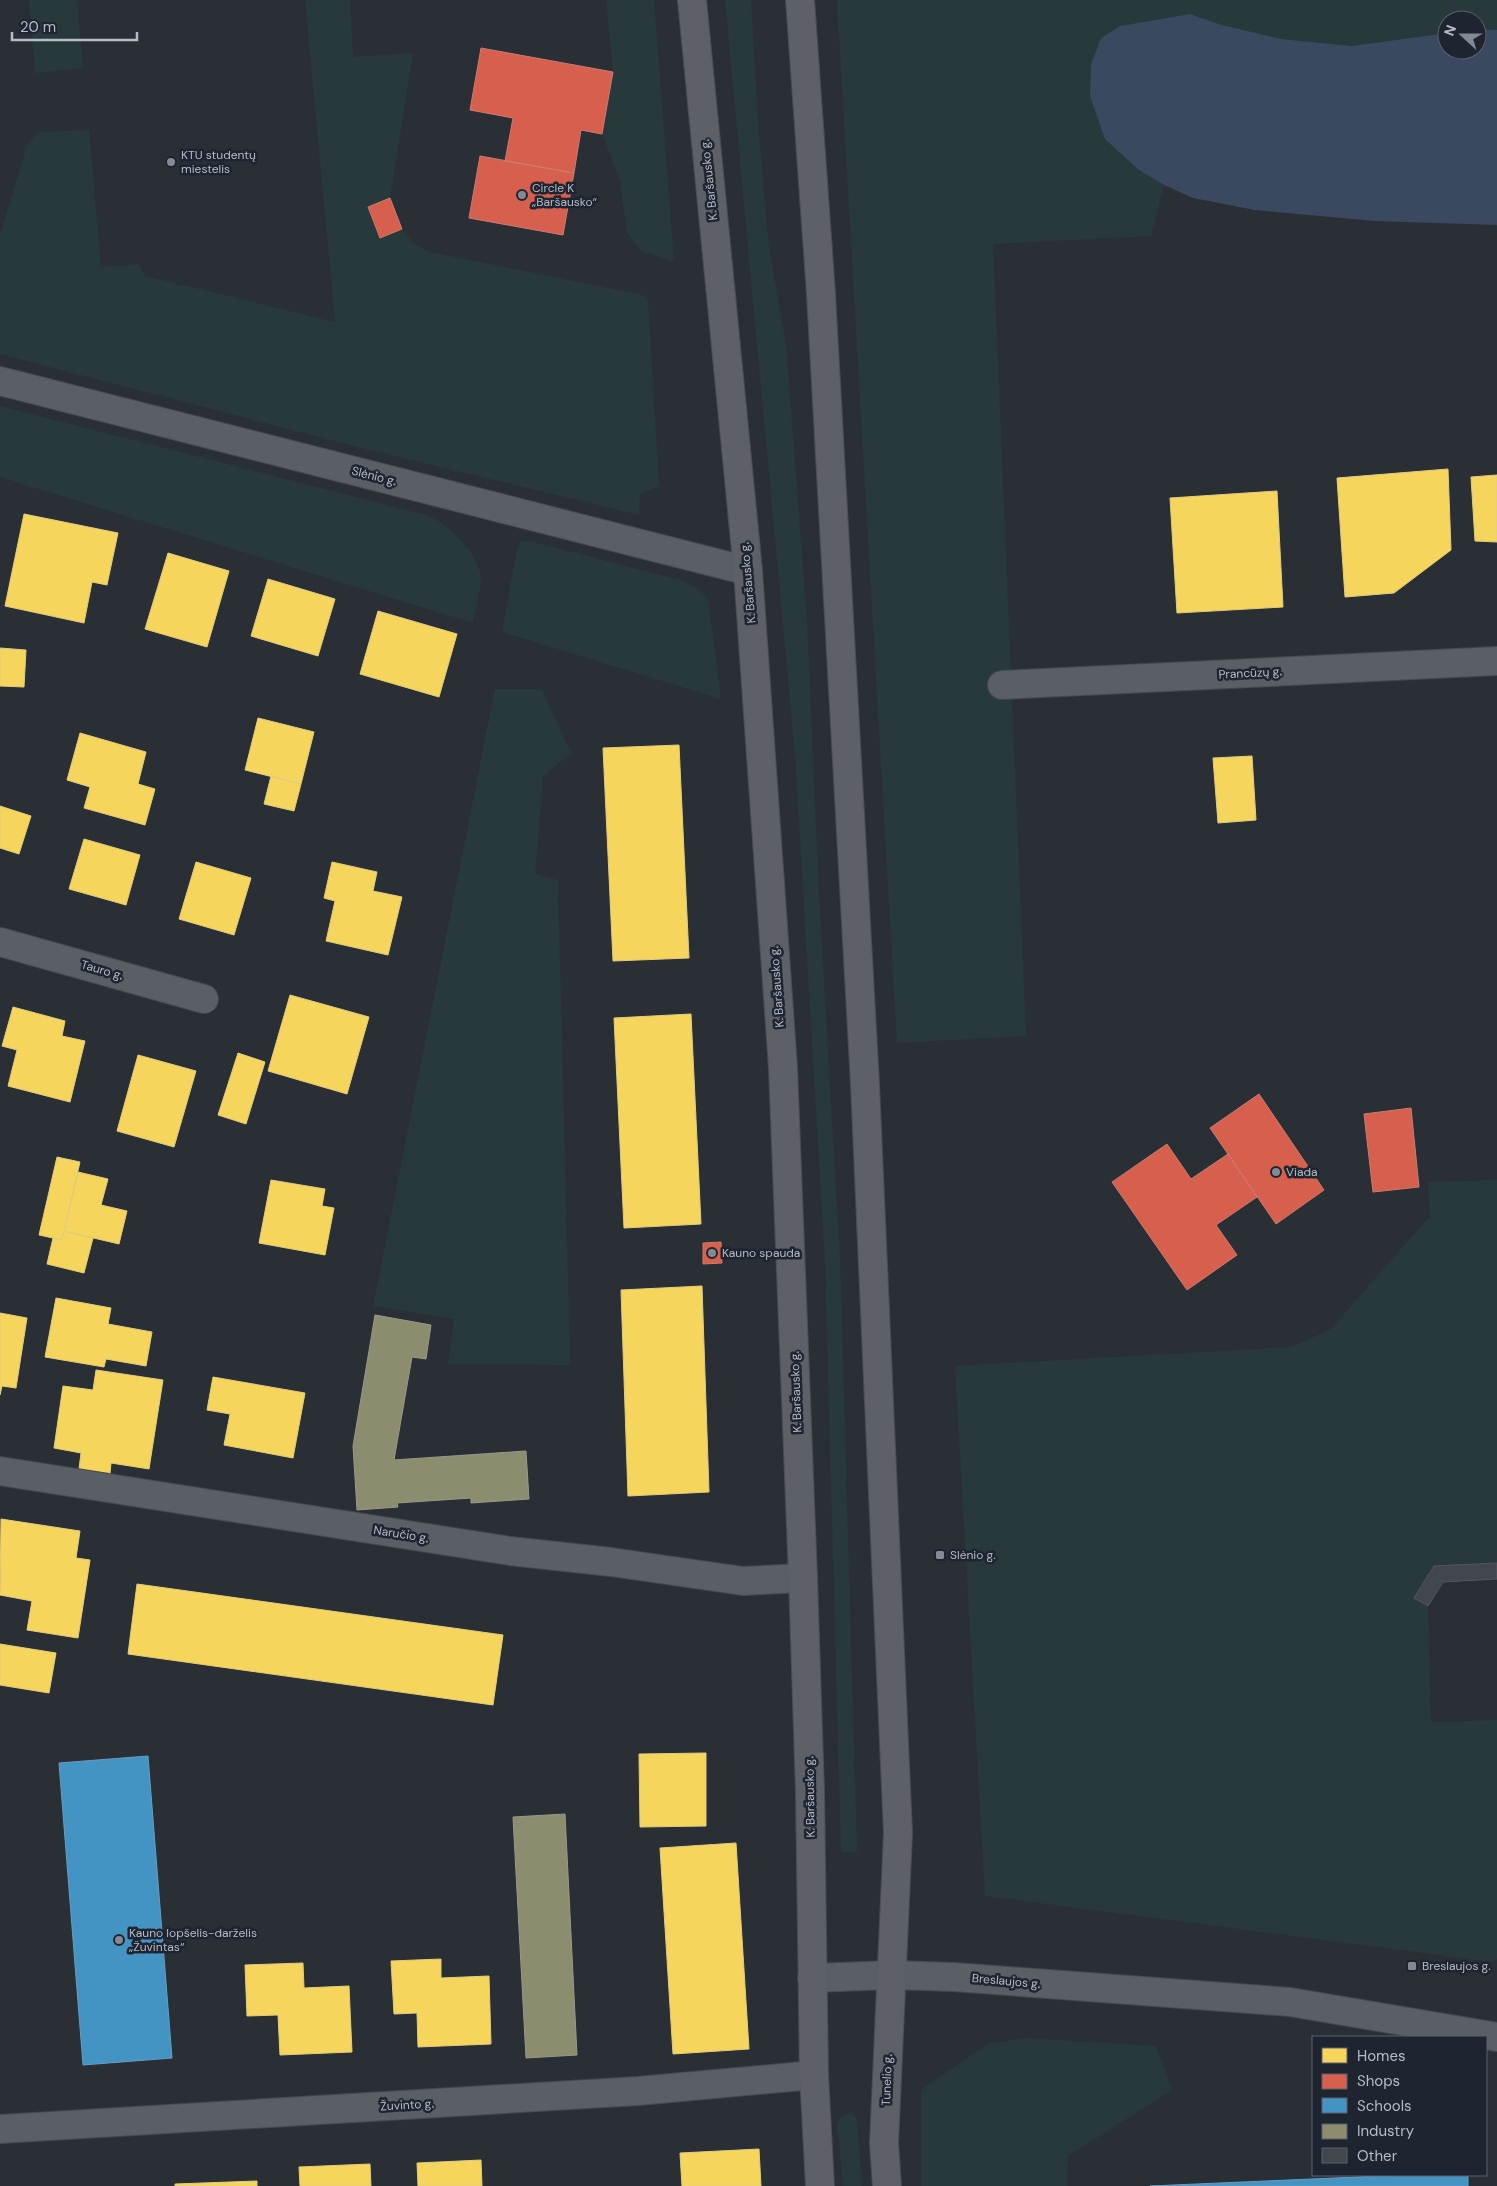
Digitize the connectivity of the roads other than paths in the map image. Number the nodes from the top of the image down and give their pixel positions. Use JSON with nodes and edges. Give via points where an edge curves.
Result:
{"nodes":[{"id":1,"x":692,"y":0,"type":"edge"},
{"id":2,"x":800,"y":0,"type":"edge"},
{"id":3,"x":0,"y":381,"type":"edge"},
{"id":4,"x":748,"y":571,"type":"junction"},
{"id":5,"x":1497,"y":661,"type":"edge"},
{"id":6,"x":1002,"y":685,"type":"dead end"},
{"id":7,"x":0,"y":942,"type":"edge"},
{"id":8,"x":204,"y":999,"type":"dead end"},
{"id":9,"x":0,"y":1471,"type":"edge"},
{"id":10,"x":803,"y":1578,"type":"junction"},
{"id":11,"x":892,"y":1974,"type":"junction"},
{"id":12,"x":812,"y":1978,"type":"junction"},
{"id":13,"x":1497,"y":2037,"type":"edge"},
{"id":14,"x":814,"y":2075,"type":"junction"},
{"id":15,"x":0,"y":2129,"type":"edge"},
{"id":16,"x":820,"y":2186,"type":"edge"},
{"id":17,"x":887,"y":2186,"type":"edge"}],
"edges":[{"from":1,"to":4,"type":"main road","name":"K. Baršausko g."},
{"from":2,"to":11,"type":"main road","via":[[822,304],[865,1084],[898,1833]]},
{"from":3,"to":4,"type":"street","name":"Slėnio g."},
{"from":4,"to":10,"type":"main road","name":"K. Baršausko g.","via":[[783,1068]]},
{"from":5,"to":6,"type":"street","name":"Prancūzų g."},
{"from":7,"to":8,"type":"street","name":"Tauro g."},
{"from":9,"to":10,"type":"street","name":"Naručio g.","via":[[510,1551],[743,1581]]},
{"from":10,"to":12,"type":"main road","name":"K. Baršausko g."},
{"from":11,"to":12,"type":"street","name":"Breslaujos g."},
{"from":11,"to":13,"type":"street","name":"Breslaujos g.","via":[[1290,2002]]},
{"from":11,"to":17,"type":"main road","name":"Tunelio g.","via":[[884,2143]]},
{"from":12,"to":14,"type":"main road"},
{"from":14,"to":15,"type":"street","name":"Žuvinto g.","via":[[638,2091]]},
{"from":14,"to":16,"type":"main road"}]}
